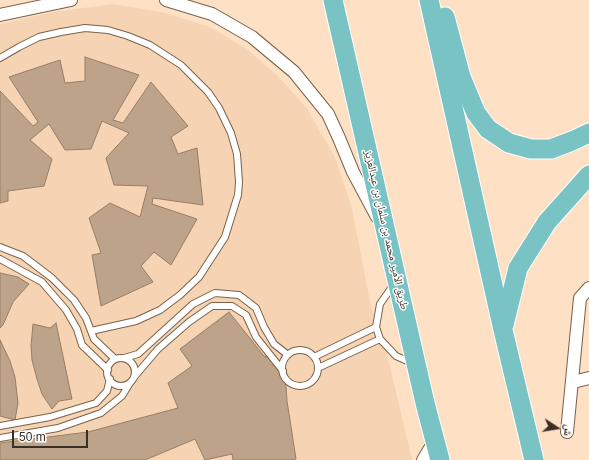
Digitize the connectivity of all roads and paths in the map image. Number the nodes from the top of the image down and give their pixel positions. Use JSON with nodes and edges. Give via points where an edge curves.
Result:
{"nodes":[{"id":1,"x":71,"y":0,"type":"edge"},
{"id":2,"x":166,"y":0,"type":"edge"},
{"id":3,"x":333,"y":0,"type":"edge"},
{"id":4,"x":428,"y":0,"type":"edge"},
{"id":5,"x":439,"y":0,"type":"edge"},
{"id":6,"x":0,"y":15,"type":"edge"},
{"id":7,"x":0,"y":58,"type":"edge"},
{"id":8,"x":589,"y":133,"type":"edge"},
{"id":9,"x":589,"y":175,"type":"edge"},
{"id":10,"x":387,"y":236,"type":"junction"},
{"id":11,"x":0,"y":247,"type":"edge"},
{"id":12,"x":0,"y":259,"type":"edge"},
{"id":13,"x":397,"y":280,"type":"junction"},
{"id":14,"x":589,"y":288,"type":"edge"},
{"id":15,"x":376,"y":327,"type":"junction"},
{"id":16,"x":503,"y":330,"type":"junction"},
{"id":17,"x":91,"y":331,"type":"junction"},
{"id":18,"x":380,"y":340,"type":"junction"},
{"id":19,"x":288,"y":355,"type":"junction"},
{"id":20,"x":314,"y":357,"type":"junction"},
{"id":21,"x":124,"y":358,"type":"junction"},
{"id":22,"x":115,"y":359,"type":"junction"},
{"id":23,"x":417,"y":366,"type":"junction"},
{"id":24,"x":318,"y":368,"type":"junction"},
{"id":25,"x":108,"y":370,"type":"junction"},
{"id":26,"x":283,"y":371,"type":"junction"},
{"id":27,"x":135,"y":376,"type":"junction"},
{"id":28,"x":589,"y":378,"type":"edge"},
{"id":29,"x":110,"y":379,"type":"junction"},
{"id":30,"x":573,"y":382,"type":"junction"},
{"id":31,"x":130,"y":383,"type":"junction"},
{"id":32,"x":0,"y":426,"type":"edge"},
{"id":33,"x":567,"y":432,"type":"dead end"},
{"id":34,"x":0,"y":438,"type":"edge"},
{"id":35,"x":435,"y":440,"type":"junction"},
{"id":36,"x":423,"y":460,"type":"edge"},
{"id":37,"x":440,"y":460,"type":"edge"},
{"id":38,"x":534,"y":460,"type":"edge"}],
"edges":[{"from":1,"to":6,"type":"street"},
{"from":2,"to":10,"type":"street","via":[[212,14],[252,37],[294,72],[328,114],[353,172]]},
{"from":3,"to":10,"type":"main road","name":"طريق الأمير محمد بن سلمان بن عبدالعزيز"},
{"from":4,"to":16,"type":"main road"},
{"from":5,"to":8,"type":"main road","via":[[461,77],[476,113],[488,129],[509,143],[531,149],[551,148]]},
{"from":7,"to":17,"type":"lane","via":[[39,38],[61,32],[85,28],[108,30],[128,36],[150,45],[181,65],[208,92],[231,133],[237,154],[238,195],[225,237],[199,276],[160,310],[136,321]]},
{"from":9,"to":16,"type":"main road","via":[[546,222],[518,268]]},
{"from":10,"to":13,"type":"main road","name":"طريق الأمير محمد بن سلمان بن عبدالعزيز"},
{"from":11,"to":17,"type":"lane","via":[[23,256],[52,278],[74,300]]},
{"from":12,"to":25,"type":"lane","via":[[42,282],[66,310],[77,329],[82,345]]},
{"from":13,"to":15,"type":"lane","via":[[380,304]]},
{"from":13,"to":23,"type":"main road","name":"طريق الأمير محمد بن سلمان بن عبدالعزيز"},
{"from":14,"to":30,"type":"street","via":[[580,298]]},
{"from":15,"to":18,"type":"lane"},
{"from":15,"to":20,"type":"lane"},
{"from":16,"to":38,"type":"main road"},
{"from":17,"to":22,"type":"lane","via":[[94,339]]},
{"from":18,"to":23,"type":"lane","via":[[396,356]]},
{"from":18,"to":24,"type":"lane"},
{"from":19,"to":20,"type":"lane","via":[[299,350]]},
{"from":19,"to":21,"type":"lane","via":[[274,344],[256,308],[239,295],[215,293],[193,304],[138,354]]},
{"from":19,"to":26,"type":"lane","via":[[284,360]]},
{"from":20,"to":24,"type":"lane"},
{"from":21,"to":22,"type":"lane"},
{"from":21,"to":27,"type":"lane","via":[[134,367]]},
{"from":22,"to":25,"type":"lane"},
{"from":23,"to":35,"type":"main road","name":"طريق الأمير محمد بن سلمان بن عبدالعزيز"},
{"from":24,"to":26,"type":"lane","via":[[314,379],[299,386],[288,381]]},
{"from":25,"to":29,"type":"lane"},
{"from":26,"to":27,"type":"lane","via":[[256,338],[246,315],[232,306],[212,306],[158,349]]},
{"from":27,"to":31,"type":"lane"},
{"from":28,"to":30,"type":"street"},
{"from":29,"to":31,"type":"lane","via":[[117,385]]},
{"from":29,"to":32,"type":"lane","via":[[107,391],[96,403],[50,417]]},
{"from":30,"to":33,"type":"street"},
{"from":31,"to":34,"type":"lane","via":[[122,396],[100,413],[58,428]]},
{"from":35,"to":36,"type":"street"},
{"from":35,"to":37,"type":"main road","name":"طريق الأمير محمد بن سلمان بن عبدالعزيز"}]}
